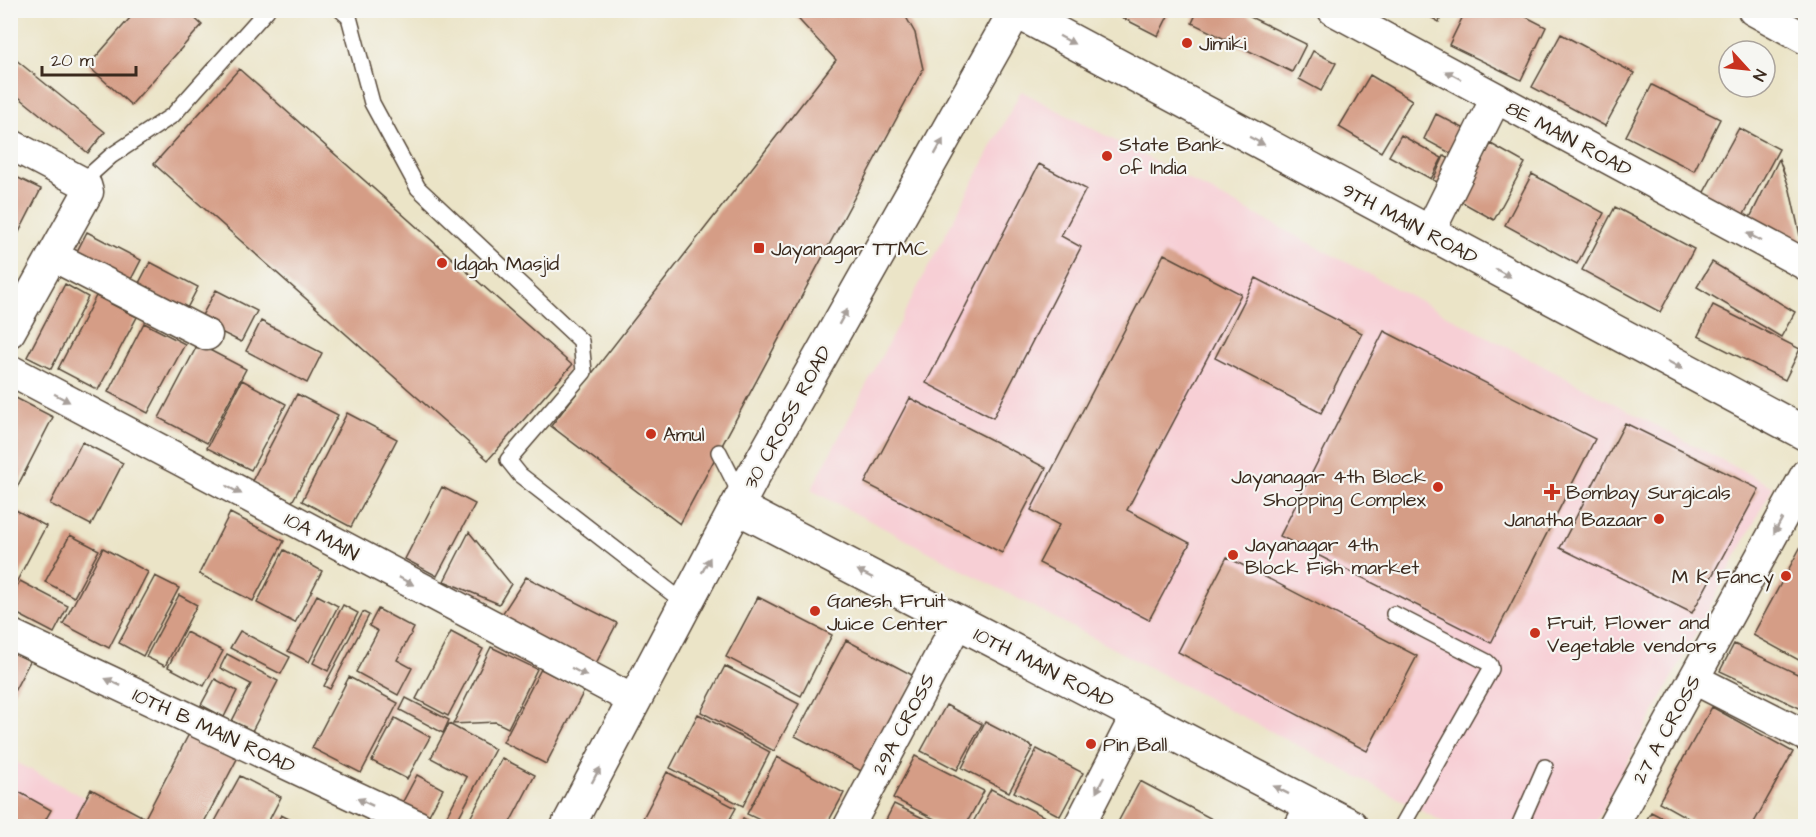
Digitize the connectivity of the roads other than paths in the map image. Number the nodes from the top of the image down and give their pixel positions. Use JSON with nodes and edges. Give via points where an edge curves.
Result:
{"nodes":[{"id":1,"x":267,"y":10,"type":"edge"},
{"id":2,"x":341,"y":10,"type":"edge"},
{"id":3,"x":1333,"y":10,"type":"edge"},
{"id":4,"x":1753,"y":10,"type":"edge"},
{"id":5,"x":1015,"y":11,"type":"edge"},
{"id":6,"x":1806,"y":39,"type":"edge"},
{"id":7,"x":1496,"y":98,"type":"junction"},
{"id":8,"x":10,"y":144,"type":"edge"},
{"id":9,"x":82,"y":182,"type":"junction"},
{"id":10,"x":1429,"y":233,"type":"junction"},
{"id":11,"x":53,"y":256,"type":"junction"},
{"id":12,"x":1806,"y":265,"type":"edge"},
{"id":13,"x":10,"y":332,"type":"edge"},
{"id":14,"x":207,"y":334,"type":"dead end"},
{"id":15,"x":10,"y":370,"type":"edge"},
{"id":16,"x":1806,"y":434,"type":"edge"},
{"id":17,"x":719,"y":452,"type":"dead end"},
{"id":18,"x":1806,"y":474,"type":"edge"},
{"id":19,"x":740,"y":502,"type":"junction"},
{"id":20,"x":686,"y":604,"type":"junction"},
{"id":21,"x":1394,"y":614,"type":"dead end"},
{"id":22,"x":958,"y":622,"type":"junction"},
{"id":23,"x":10,"y":634,"type":"edge"},
{"id":24,"x":1694,"y":679,"type":"junction"},
{"id":25,"x":635,"y":701,"type":"junction"},
{"id":26,"x":1136,"y":715,"type":"junction"},
{"id":27,"x":1806,"y":736,"type":"edge"},
{"id":28,"x":1545,"y":767,"type":"dead end"},
{"id":29,"x":1305,"y":816,"type":"edge"},
{"id":30,"x":418,"y":826,"type":"edge"},
{"id":31,"x":568,"y":826,"type":"edge"},
{"id":32,"x":849,"y":826,"type":"edge"},
{"id":33,"x":1079,"y":826,"type":"edge"},
{"id":34,"x":1351,"y":826,"type":"edge"},
{"id":35,"x":1402,"y":826,"type":"edge"},
{"id":36,"x":1519,"y":826,"type":"edge"},
{"id":37,"x":1613,"y":826,"type":"edge"}],
"edges":[{"from":1,"to":9,"type":"lane","via":[[173,115],[111,156]]},
{"from":2,"to":20,"type":"lane","via":[[348,17],[372,103],[418,188],[581,341],[584,372],[508,460],[520,475]]},
{"from":7,"to":3,"type":"street","name":"8E MAIN ROAD","one_way":true},
{"from":4,"to":6,"type":"street"},
{"from":5,"to":10,"type":"main road","name":"9TH MAIN ROAD","one_way":true},
{"from":19,"to":5,"type":"main road","name":"30 CROSS ROAD","one_way":true},
{"from":7,"to":10,"type":"street"},
{"from":12,"to":7,"type":"street","name":"8E MAIN ROAD","one_way":true},
{"from":8,"to":9,"type":"street"},
{"from":9,"to":11,"type":"street","via":[[88,188],[87,197]]},
{"from":10,"to":16,"type":"main road","name":"9TH MAIN ROAD","one_way":true},
{"from":11,"to":13,"type":"street"},
{"from":11,"to":14,"type":"street"},
{"from":15,"to":25,"type":"street","name":"10A MAIN","one_way":true},
{"from":17,"to":19,"type":"lane"},
{"from":18,"to":24,"type":"street","name":"27 A CROSS","one_way":true},
{"from":20,"to":19,"type":"main road","name":"30 CROSS ROAD","one_way":true},
{"from":22,"to":19,"type":"main road","name":"10TH MAIN ROAD","one_way":true},
{"from":20,"to":25,"type":"main road","name":"30 CROSS ROAD"},
{"from":21,"to":35,"type":"lane","via":[[1487,662],[1491,669]]},
{"from":22,"to":26,"type":"main road","name":"10TH MAIN ROAD"},
{"from":22,"to":32,"type":"street","name":"29A CROSS"},
{"from":30,"to":23,"type":"street","name":"10TH B MAIN ROAD","one_way":true},
{"from":24,"to":27,"type":"street"},
{"from":24,"to":37,"type":"street","name":"27 A CROSS"},
{"from":31,"to":25,"type":"main road","name":"30 CROSS ROAD","one_way":true},
{"from":29,"to":26,"type":"main road","name":"10TH MAIN ROAD","one_way":true},
{"from":26,"to":33,"type":"street","one_way":true},
{"from":28,"to":36,"type":"lane"},
{"from":29,"to":34,"type":"main road","name":"10TH MAIN ROAD"}]}
